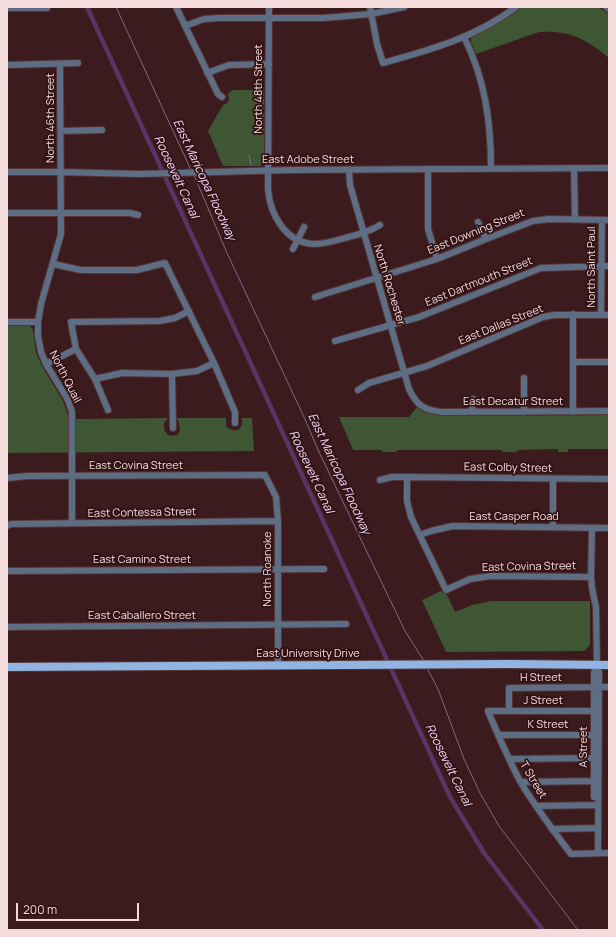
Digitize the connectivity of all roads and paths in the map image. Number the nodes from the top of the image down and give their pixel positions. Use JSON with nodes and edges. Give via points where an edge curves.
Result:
{"nodes":[{"id":1,"x":176,"y":7,"type":"edge"},
{"id":2,"x":269,"y":7,"type":"edge"},
{"id":3,"x":370,"y":7,"type":"edge"},
{"id":4,"x":404,"y":7,"type":"edge"},
{"id":5,"x":516,"y":7,"type":"edge"},
{"id":6,"x":606,"y":7,"type":"edge"},
{"id":7,"x":7,"y":8,"type":"edge"},
{"id":8,"x":24,"y":8,"type":"edge"},
{"id":9,"x":47,"y":8,"type":"edge"},
{"id":10,"x":609,"y":9,"type":"edge"},
{"id":11,"x":371,"y":14,"type":"junction"},
{"id":12,"x":269,"y":17,"type":"junction"},
{"id":13,"x":185,"y":26,"type":"junction"},
{"id":14,"x":464,"y":37,"type":"junction"},
{"id":15,"x":78,"y":64,"type":"dead end"},
{"id":16,"x":269,"y":64,"type":"junction"},
{"id":17,"x":60,"y":65,"type":"junction"},
{"id":18,"x":7,"y":66,"type":"edge"},
{"id":19,"x":207,"y":73,"type":"junction"},
{"id":20,"x":222,"y":97,"type":"dead end"},
{"id":21,"x":102,"y":130,"type":"dead end"},
{"id":22,"x":61,"y":131,"type":"junction"},
{"id":23,"x":491,"y":168,"type":"junction"},
{"id":24,"x":574,"y":168,"type":"junction"},
{"id":25,"x":609,"y":168,"type":"edge"},
{"id":26,"x":428,"y":169,"type":"junction"},
{"id":27,"x":269,"y":170,"type":"junction"},
{"id":28,"x":349,"y":170,"type":"junction"},
{"id":29,"x":7,"y":172,"type":"edge"},
{"id":30,"x":61,"y":172,"type":"junction"},
{"id":31,"x":61,"y":213,"type":"junction"},
{"id":32,"x":7,"y":214,"type":"edge"},
{"id":33,"x":138,"y":214,"type":"dead end"},
{"id":34,"x":575,"y":219,"type":"junction"},
{"id":35,"x":602,"y":220,"type":"junction"},
{"id":36,"x":609,"y":220,"type":"edge"},
{"id":37,"x":478,"y":222,"type":"dead end"},
{"id":38,"x":380,"y":225,"type":"dead end"},
{"id":39,"x":304,"y":227,"type":"dead end"},
{"id":40,"x":364,"y":233,"type":"junction"},
{"id":41,"x":486,"y":238,"type":"junction"},
{"id":42,"x":298,"y":239,"type":"junction"},
{"id":43,"x":293,"y":249,"type":"dead end"},
{"id":44,"x":437,"y":259,"type":"junction"},
{"id":45,"x":53,"y":264,"type":"junction"},
{"id":46,"x":601,"y":266,"type":"junction"},
{"id":47,"x":609,"y":266,"type":"edge"},
{"id":48,"x":377,"y":278,"type":"junction"},
{"id":49,"x":315,"y":297,"type":"dead end"},
{"id":50,"x":189,"y":312,"type":"junction"},
{"id":51,"x":573,"y":314,"type":"junction"},
{"id":52,"x":609,"y":314,"type":"edge"},
{"id":53,"x":601,"y":315,"type":"junction"},
{"id":54,"x":7,"y":322,"type":"edge"},
{"id":55,"x":38,"y":322,"type":"junction"},
{"id":56,"x":391,"y":325,"type":"junction"},
{"id":57,"x":335,"y":341,"type":"dead end"},
{"id":58,"x":76,"y":349,"type":"junction"},
{"id":59,"x":573,"y":362,"type":"junction"},
{"id":60,"x":609,"y":362,"type":"edge"},
{"id":61,"x":214,"y":363,"type":"junction"},
{"id":62,"x":46,"y":364,"type":"junction"},
{"id":63,"x":172,"y":374,"type":"junction"},
{"id":64,"x":405,"y":374,"type":"junction"},
{"id":65,"x":524,"y":378,"type":"dead end"},
{"id":66,"x":95,"y":379,"type":"junction"},
{"id":67,"x":358,"y":390,"type":"dead end"},
{"id":68,"x":473,"y":399,"type":"dead end"},
{"id":69,"x":418,"y":404,"type":"joint"},
{"id":70,"x":108,"y":410,"type":"dead end"},
{"id":71,"x":609,"y":411,"type":"edge"},
{"id":72,"x":472,"y":412,"type":"junction"},
{"id":73,"x":524,"y":412,"type":"junction"},
{"id":74,"x":573,"y":412,"type":"junction"},
{"id":75,"x":235,"y":423,"type":"dead end"},
{"id":76,"x":174,"y":428,"type":"dead end"},
{"id":77,"x":265,"y":475,"type":"joint"},
{"id":78,"x":72,"y":476,"type":"junction"},
{"id":79,"x":407,"y":477,"type":"junction"},
{"id":80,"x":7,"y":478,"type":"edge"},
{"id":81,"x":553,"y":479,"type":"junction"},
{"id":82,"x":609,"y":479,"type":"edge"},
{"id":83,"x":380,"y":480,"type":"dead end"},
{"id":84,"x":278,"y":521,"type":"junction"},
{"id":85,"x":72,"y":523,"type":"junction"},
{"id":86,"x":7,"y":526,"type":"edge"},
{"id":87,"x":553,"y":527,"type":"junction"},
{"id":88,"x":592,"y":528,"type":"junction"},
{"id":89,"x":609,"y":528,"type":"edge"},
{"id":90,"x":420,"y":535,"type":"junction"},
{"id":91,"x":324,"y":569,"type":"dead end"},
{"id":92,"x":278,"y":570,"type":"junction"},
{"id":93,"x":7,"y":571,"type":"edge"},
{"id":94,"x":591,"y":577,"type":"junction"},
{"id":95,"x":346,"y":624,"type":"dead end"},
{"id":96,"x":278,"y":625,"type":"junction"},
{"id":97,"x":7,"y":627,"type":"edge"},
{"id":98,"x":278,"y":665,"type":"junction"},
{"id":99,"x":597,"y":665,"type":"junction"},
{"id":100,"x":609,"y":665,"type":"edge"},
{"id":101,"x":7,"y":667,"type":"edge"},
{"id":102,"x":596,"y":688,"type":"junction"},
{"id":103,"x":609,"y":688,"type":"edge"},
{"id":104,"x":488,"y":711,"type":"joint"},
{"id":105,"x":509,"y":711,"type":"junction"},
{"id":106,"x":596,"y":711,"type":"junction"},
{"id":107,"x":596,"y":734,"type":"junction"},
{"id":108,"x":498,"y":735,"type":"junction"},
{"id":109,"x":596,"y":758,"type":"junction"},
{"id":110,"x":509,"y":759,"type":"junction"},
{"id":111,"x":596,"y":781,"type":"junction"},
{"id":112,"x":521,"y":782,"type":"junction"},
{"id":113,"x":596,"y":805,"type":"junction"},
{"id":114,"x":536,"y":806,"type":"junction"},
{"id":115,"x":596,"y":828,"type":"junction"},
{"id":116,"x":552,"y":829,"type":"junction"},
{"id":117,"x":596,"y":853,"type":"junction"},
{"id":118,"x":609,"y":853,"type":"edge"}],
"edges":[{"from":1,"to":13,"type":"street"},
{"from":2,"to":12,"type":"street","name":"North 48th Street"},
{"from":3,"to":11,"type":"street"},
{"from":4,"to":11,"type":"street"},
{"from":5,"to":14,"type":"street"},
{"from":6,"to":10,"type":"street"},
{"from":7,"to":8,"type":"street"},
{"from":8,"to":9,"type":"street"},
{"from":11,"to":12,"type":"street","via":[[323,18]]},
{"from":11,"to":14,"type":"street","via":[[383,63]]},
{"from":12,"to":13,"type":"street","via":[[204,19]]},
{"from":12,"to":16,"type":"street","name":"North 48th Street"},
{"from":13,"to":19,"type":"street"},
{"from":14,"to":23,"type":"street","via":[[475,62],[487,109]]},
{"from":15,"to":17,"type":"street"},
{"from":16,"to":19,"type":"street","via":[[229,65]]},
{"from":16,"to":27,"type":"street","name":"North 48th Street"},
{"from":17,"to":18,"type":"street"},
{"from":17,"to":22,"type":"street","name":"North 46th Street"},
{"from":19,"to":20,"type":"street"},
{"from":21,"to":22,"type":"street"},
{"from":22,"to":30,"type":"street","name":"North 46th Street"},
{"from":23,"to":24,"type":"street","name":"East Adobe Street"},
{"from":23,"to":26,"type":"street","name":"East Adobe Street"},
{"from":24,"to":25,"type":"street","name":"East Adobe Street"},
{"from":24,"to":34,"type":"street","name":"North Saint Paul"},
{"from":26,"to":28,"type":"street","name":"East Adobe Street"},
{"from":26,"to":44,"type":"street","via":[[428,229]]},
{"from":27,"to":28,"type":"street","name":"East Adobe Street"},
{"from":27,"to":30,"type":"street","name":"East Adobe Street","via":[[116,174]]},
{"from":27,"to":42,"type":"street","name":"North 48th Street","via":[[269,194],[273,211],[284,229]]},
{"from":28,"to":40,"type":"street","name":"North Rochester","via":[[350,185]]},
{"from":29,"to":30,"type":"street","name":"East Adobe Street"},
{"from":30,"to":31,"type":"street","name":"North Quail"},
{"from":31,"to":32,"type":"street"},
{"from":31,"to":33,"type":"street"},
{"from":31,"to":45,"type":"street","name":"North Quail","via":[[61,234]]},
{"from":34,"to":35,"type":"street","name":"East Downing Street"},
{"from":34,"to":41,"type":"street","name":"East Downing Street","via":[[533,221]]},
{"from":35,"to":36,"type":"street","name":"East Downing Street"},
{"from":35,"to":46,"type":"street","name":"North Saint Paul"},
{"from":37,"to":41,"type":"street"},
{"from":38,"to":40,"type":"street"},
{"from":39,"to":42,"type":"street"},
{"from":40,"to":42,"type":"street","via":[[324,244],[309,244]]},
{"from":40,"to":48,"type":"street","name":"North Rochester"},
{"from":41,"to":44,"type":"street","name":"East Downing Street"},
{"from":42,"to":43,"type":"street"},
{"from":44,"to":48,"type":"street","name":"East Downing Street"},
{"from":45,"to":50,"type":"street","via":[[81,270],[137,270],[165,263]]},
{"from":45,"to":55,"type":"street","name":"North Quail"},
{"from":46,"to":47,"type":"street","name":"East Dartmouth Street"},
{"from":46,"to":53,"type":"street","name":"North Saint Paul"},
{"from":46,"to":56,"type":"street","name":"East Dartmouth Street","via":[[541,268],[419,317]]},
{"from":48,"to":49,"type":"street","name":"East Downing Street"},
{"from":48,"to":56,"type":"street","name":"North Rochester"},
{"from":50,"to":58,"type":"street","via":[[159,321],[71,322]]},
{"from":50,"to":61,"type":"street"},
{"from":51,"to":53,"type":"street","name":"East Dallas Street"},
{"from":51,"to":59,"type":"street","name":"North Saint Paul"},
{"from":51,"to":64,"type":"street","name":"East Dallas Street","via":[[543,318]]},
{"from":52,"to":53,"type":"street","name":"East Dallas Street"},
{"from":54,"to":55,"type":"street"},
{"from":55,"to":62,"type":"street","name":"North Quail","via":[[39,344]]},
{"from":56,"to":57,"type":"street","name":"East Dartmouth Street"},
{"from":56,"to":64,"type":"street","name":"North Rochester"},
{"from":58,"to":62,"type":"street"},
{"from":58,"to":66,"type":"street"},
{"from":59,"to":60,"type":"street"},
{"from":59,"to":74,"type":"street","name":"North Saint Paul"},
{"from":61,"to":63,"type":"street","via":[[197,371]]},
{"from":61,"to":75,"type":"street","via":[[235,412]]},
{"from":62,"to":78,"type":"street","name":"North Quail","via":[[68,400],[72,412]]},
{"from":63,"to":66,"type":"street","via":[[122,373]]},
{"from":63,"to":76,"type":"street"},
{"from":64,"to":67,"type":"street","name":"East Dallas Street","via":[[369,383]]},
{"from":64,"to":69,"type":"street","name":"North Rochester"},
{"from":65,"to":73,"type":"street"},
{"from":66,"to":70,"type":"street"},
{"from":68,"to":72,"type":"street"},
{"from":69,"to":72,"type":"street","name":"East Decatur Street","via":[[438,412]]},
{"from":71,"to":74,"type":"street","name":"East Decatur Street"},
{"from":72,"to":73,"type":"street","name":"East Decatur Street"},
{"from":73,"to":74,"type":"street","name":"East Decatur Street"},
{"from":77,"to":78,"type":"street","name":"East Covina Street"},
{"from":77,"to":84,"type":"street","name":"North Roanoke","via":[[276,497]]},
{"from":78,"to":80,"type":"street","name":"East Covina Street"},
{"from":78,"to":85,"type":"street","name":"North Quail"},
{"from":79,"to":81,"type":"street","name":"East Colby Street"},
{"from":79,"to":83,"type":"street","name":"East Colby Street"},
{"from":79,"to":90,"type":"street","via":[[407,501]]},
{"from":81,"to":82,"type":"street","name":"East Colby Street"},
{"from":81,"to":87,"type":"street"},
{"from":84,"to":85,"type":"street","name":"East Contessa Street"},
{"from":84,"to":92,"type":"street","name":"North Roanoke"},
{"from":85,"to":86,"type":"street","name":"East Contessa Street"},
{"from":87,"to":88,"type":"street","name":"East Casper Road"},
{"from":87,"to":90,"type":"street","name":"East Casper Road","via":[[453,526]]},
{"from":88,"to":89,"type":"street","name":"East Casper Road"},
{"from":88,"to":94,"type":"street"},
{"from":90,"to":94,"type":"street","name":"East Covina Street","via":[[446,590],[470,579],[491,576]]},
{"from":91,"to":92,"type":"street","name":"East Camino Street"},
{"from":92,"to":93,"type":"street","name":"East Camino Street"},
{"from":92,"to":96,"type":"street","name":"North Roanoke"},
{"from":94,"to":99,"type":"street","via":[[596,607]]},
{"from":95,"to":96,"type":"street","name":"East Caballero Street"},
{"from":96,"to":97,"type":"street","name":"East Caballero Street"},
{"from":96,"to":98,"type":"street","name":"North Roanoke"},
{"from":98,"to":99,"type":"main road","name":"East University Drive"},
{"from":98,"to":101,"type":"main road","name":"East University Drive"},
{"from":99,"to":100,"type":"main road","name":"East University Drive"},
{"from":99,"to":102,"type":"street","name":"A Street"},
{"from":102,"to":103,"type":"street"},
{"from":102,"to":105,"type":"street","name":"H Street","via":[[509,688]]},
{"from":102,"to":106,"type":"street","name":"A Street"},
{"from":104,"to":105,"type":"street","name":"J Street"},
{"from":104,"to":108,"type":"street","name":"T Street"},
{"from":105,"to":106,"type":"street","name":"J Street"},
{"from":106,"to":107,"type":"street","name":"A Street"},
{"from":107,"to":108,"type":"street","name":"K Street"},
{"from":107,"to":109,"type":"street","name":"A Street"},
{"from":108,"to":110,"type":"street","name":"T Street"},
{"from":109,"to":110,"type":"street"},
{"from":109,"to":111,"type":"street","name":"A Street"},
{"from":110,"to":112,"type":"street","name":"T Street"},
{"from":111,"to":112,"type":"street"},
{"from":111,"to":113,"type":"street","name":"A Street"},
{"from":112,"to":114,"type":"street","name":"T Street"},
{"from":113,"to":114,"type":"street"},
{"from":113,"to":115,"type":"street","name":"A Street"},
{"from":114,"to":116,"type":"street","name":"T Street"},
{"from":115,"to":116,"type":"street"},
{"from":115,"to":117,"type":"street","name":"A Street"},
{"from":116,"to":117,"type":"street","name":"T Street","via":[[571,854]]},
{"from":117,"to":118,"type":"street"}]}
